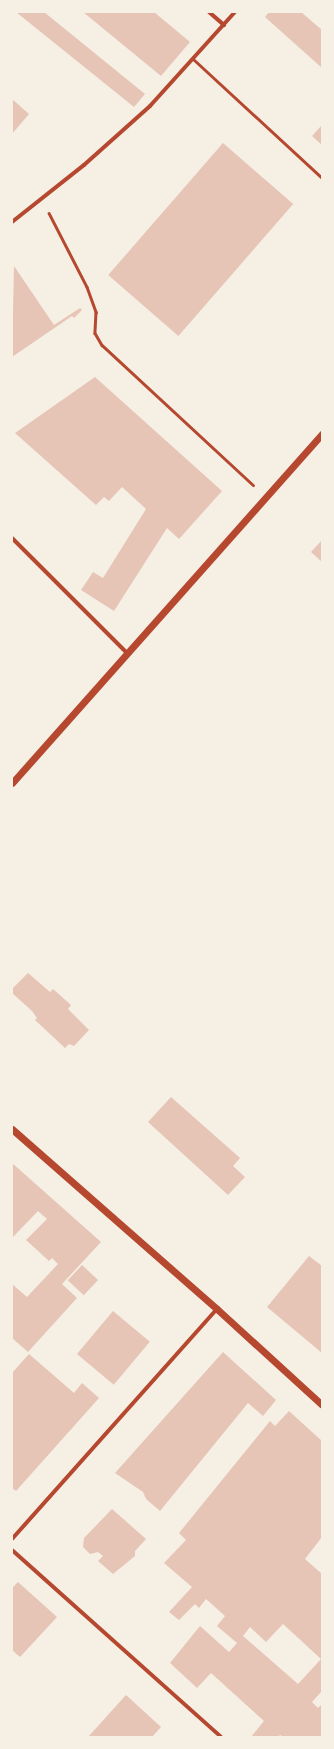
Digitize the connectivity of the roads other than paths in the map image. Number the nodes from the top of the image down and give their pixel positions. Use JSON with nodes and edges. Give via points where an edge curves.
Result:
{"nodes":[{"id":1,"x":208,"y":12,"type":"edge"},
{"id":2,"x":235,"y":12,"type":"edge"},
{"id":3,"x":224,"y":25,"type":"junction"},
{"id":4,"x":193,"y":59,"type":"junction"},
{"id":5,"x":322,"y":178,"type":"edge"},
{"id":6,"x":12,"y":222,"type":"edge"},
{"id":7,"x":322,"y":434,"type":"edge"},
{"id":8,"x":12,"y":538,"type":"edge"},
{"id":9,"x":127,"y":653,"type":"junction"},
{"id":10,"x":12,"y":783,"type":"edge"},
{"id":11,"x":12,"y":1129,"type":"edge"},
{"id":12,"x":217,"y":1309,"type":"junction"},
{"id":13,"x":322,"y":1405,"type":"edge"},
{"id":14,"x":12,"y":1539,"type":"edge"},
{"id":15,"x":12,"y":1550,"type":"edge"},
{"id":16,"x":221,"y":1737,"type":"edge"}],
"edges":[{"from":1,"to":3,"type":"street"},
{"from":2,"to":3,"type":"street"},
{"from":3,"to":4,"type":"street"},
{"from":4,"to":5,"type":"lane"},
{"from":4,"to":6,"type":"street","via":[[150,106],[42,200]]},
{"from":7,"to":9,"type":"street"},
{"from":8,"to":9,"type":"street"},
{"from":9,"to":10,"type":"street"},
{"from":11,"to":12,"type":"street"},
{"from":12,"to":13,"type":"street"},
{"from":12,"to":14,"type":"street"},
{"from":15,"to":16,"type":"street"}]}
